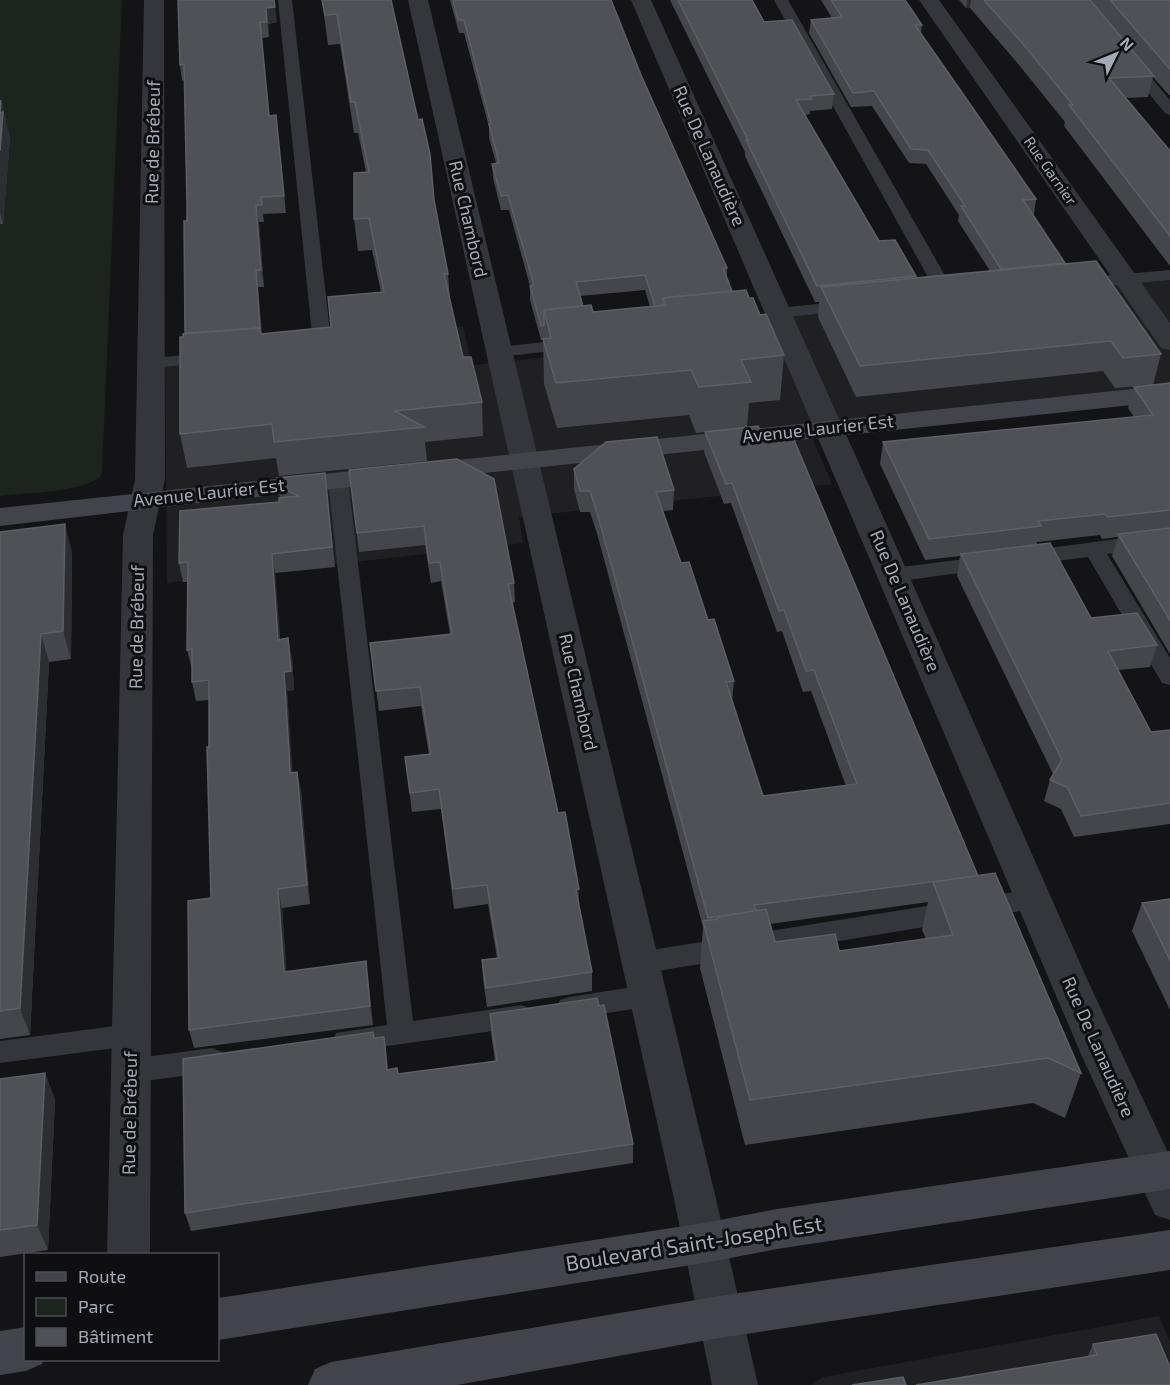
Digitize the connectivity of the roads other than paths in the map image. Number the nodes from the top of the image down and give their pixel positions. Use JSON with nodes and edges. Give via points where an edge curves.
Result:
{"nodes":[{"id":1,"x":154,"y":0,"type":"edge"},
{"id":2,"x":285,"y":0,"type":"edge"},
{"id":3,"x":418,"y":0,"type":"edge"},
{"id":4,"x":641,"y":0,"type":"edge"},
{"id":5,"x":781,"y":0,"type":"edge"},
{"id":6,"x":929,"y":0,"type":"edge"},
{"id":7,"x":1122,"y":53,"type":"edge"},
{"id":8,"x":1170,"y":110,"type":"edge"},
{"id":9,"x":1170,"y":275,"type":"edge"},
{"id":10,"x":1126,"y":279,"type":"junction"},
{"id":11,"x":1060,"y":285,"type":"edge"},
{"id":12,"x":970,"y":293,"type":"edge"},
{"id":13,"x":947,"y":296,"type":"junction"},
{"id":14,"x":924,"y":298,"type":"edge"},
{"id":15,"x":865,"y":304,"type":"edge"},
{"id":16,"x":775,"y":320,"type":"junction"},
{"id":17,"x":590,"y":342,"type":"edge"},
{"id":18,"x":1170,"y":342,"type":"edge"},
{"id":19,"x":300,"y":351,"type":"edge"},
{"id":20,"x":499,"y":351,"type":"junction"},
{"id":21,"x":221,"y":357,"type":"edge"},
{"id":22,"x":151,"y":363,"type":"junction"},
{"id":23,"x":1170,"y":393,"type":"edge"},
{"id":24,"x":828,"y":427,"type":"junction"},
{"id":25,"x":524,"y":461,"type":"junction"},
{"id":26,"x":338,"y":480,"type":"junction"},
{"id":27,"x":146,"y":500,"type":"junction"},
{"id":28,"x":0,"y":517,"type":"edge"},
{"id":29,"x":1170,"y":540,"type":"edge"},
{"id":30,"x":1094,"y":549,"type":"junction"},
{"id":31,"x":894,"y":575,"type":"junction"},
{"id":32,"x":1170,"y":677,"type":"edge"},
{"id":33,"x":1033,"y":899,"type":"junction"},
{"id":34,"x":643,"y":980,"type":"junction"},
{"id":35,"x":401,"y":1034,"type":"junction"},
{"id":36,"x":131,"y":1035,"type":"junction"},
{"id":37,"x":320,"y":1045,"type":"edge"},
{"id":38,"x":0,"y":1052,"type":"edge"},
{"id":39,"x":238,"y":1056,"type":"edge"},
{"id":40,"x":130,"y":1071,"type":"junction"},
{"id":41,"x":1165,"y":1181,"type":"edge"},
{"id":42,"x":704,"y":1243,"type":"junction"},
{"id":43,"x":1170,"y":1250,"type":"edge"},
{"id":44,"x":128,"y":1253,"type":"edge"},
{"id":45,"x":720,"y":1317,"type":"junction"},
{"id":46,"x":219,"y":1319,"type":"edge"},
{"id":47,"x":24,"y":1349,"type":"edge"},
{"id":48,"x":0,"y":1353,"type":"edge"},
{"id":49,"x":331,"y":1385,"type":"edge"},
{"id":50,"x":735,"y":1385,"type":"edge"}],
"edges":[{"from":1,"to":22,"type":"street","name":"Rue de Brébeuf"},
{"from":2,"to":19,"type":"lane","via":[[322,349]]},
{"from":3,"to":20,"type":"street","name":"Rue Chambord"},
{"from":4,"to":16,"type":"street","name":"Rue De Lanaudière"},
{"from":5,"to":13,"type":"lane"},
{"from":6,"to":10,"type":"street","name":"Rue Garnier"},
{"from":7,"to":8,"type":"lane"},
{"from":9,"to":10,"type":"lane"},
{"from":10,"to":11,"type":"lane"},
{"from":10,"to":18,"type":"street","name":"Rue Garnier"},
{"from":12,"to":13,"type":"lane"},
{"from":13,"to":14,"type":"lane"},
{"from":15,"to":16,"type":"lane"},
{"from":16,"to":24,"type":"street","name":"Rue De Lanaudière"},
{"from":17,"to":20,"type":"lane"},
{"from":20,"to":25,"type":"street","name":"Rue Chambord"},
{"from":21,"to":22,"type":"lane"},
{"from":22,"to":27,"type":"street","name":"Rue de Brébeuf","via":[[150,479]]},
{"from":23,"to":24,"type":"main road","name":"Avenue Laurier Est"},
{"from":24,"to":25,"type":"main road","name":"Avenue Laurier Est"},
{"from":24,"to":31,"type":"street","name":"Rue De Lanaudière"},
{"from":25,"to":26,"type":"main road","name":"Avenue Laurier Est"},
{"from":25,"to":34,"type":"street","name":"Rue Chambord"},
{"from":26,"to":27,"type":"main road","name":"Avenue Laurier Est"},
{"from":26,"to":35,"type":"lane"},
{"from":27,"to":28,"type":"main road","name":"Avenue Laurier Est"},
{"from":27,"to":36,"type":"street","name":"Rue de Brébeuf","via":[[138,535]]},
{"from":29,"to":30,"type":"lane"},
{"from":30,"to":31,"type":"lane"},
{"from":30,"to":32,"type":"lane"},
{"from":31,"to":33,"type":"street","name":"Rue De Lanaudière"},
{"from":33,"to":34,"type":"lane"},
{"from":33,"to":41,"type":"street","name":"Rue De Lanaudière"},
{"from":34,"to":35,"type":"lane"},
{"from":34,"to":42,"type":"street","name":"Rue Chambord"},
{"from":35,"to":37,"type":"lane"},
{"from":36,"to":38,"type":"lane"},
{"from":36,"to":40,"type":"street","name":"Rue de Brébeuf"},
{"from":39,"to":40,"type":"lane"},
{"from":40,"to":44,"type":"street","name":"Rue de Brébeuf"},
{"from":41,"to":42,"type":"main road","name":"Boulevard Saint-Joseph Est","via":[[777,1229]]},
{"from":42,"to":45,"type":"street","name":"Rue Chambord"},
{"from":42,"to":46,"type":"main road","name":"Boulevard Saint-Joseph Est"},
{"from":43,"to":45,"type":"main road"},
{"from":45,"to":49,"type":"main road"},
{"from":45,"to":50,"type":"street","name":"Rue Chambord"},
{"from":47,"to":48,"type":"main road"}]}
